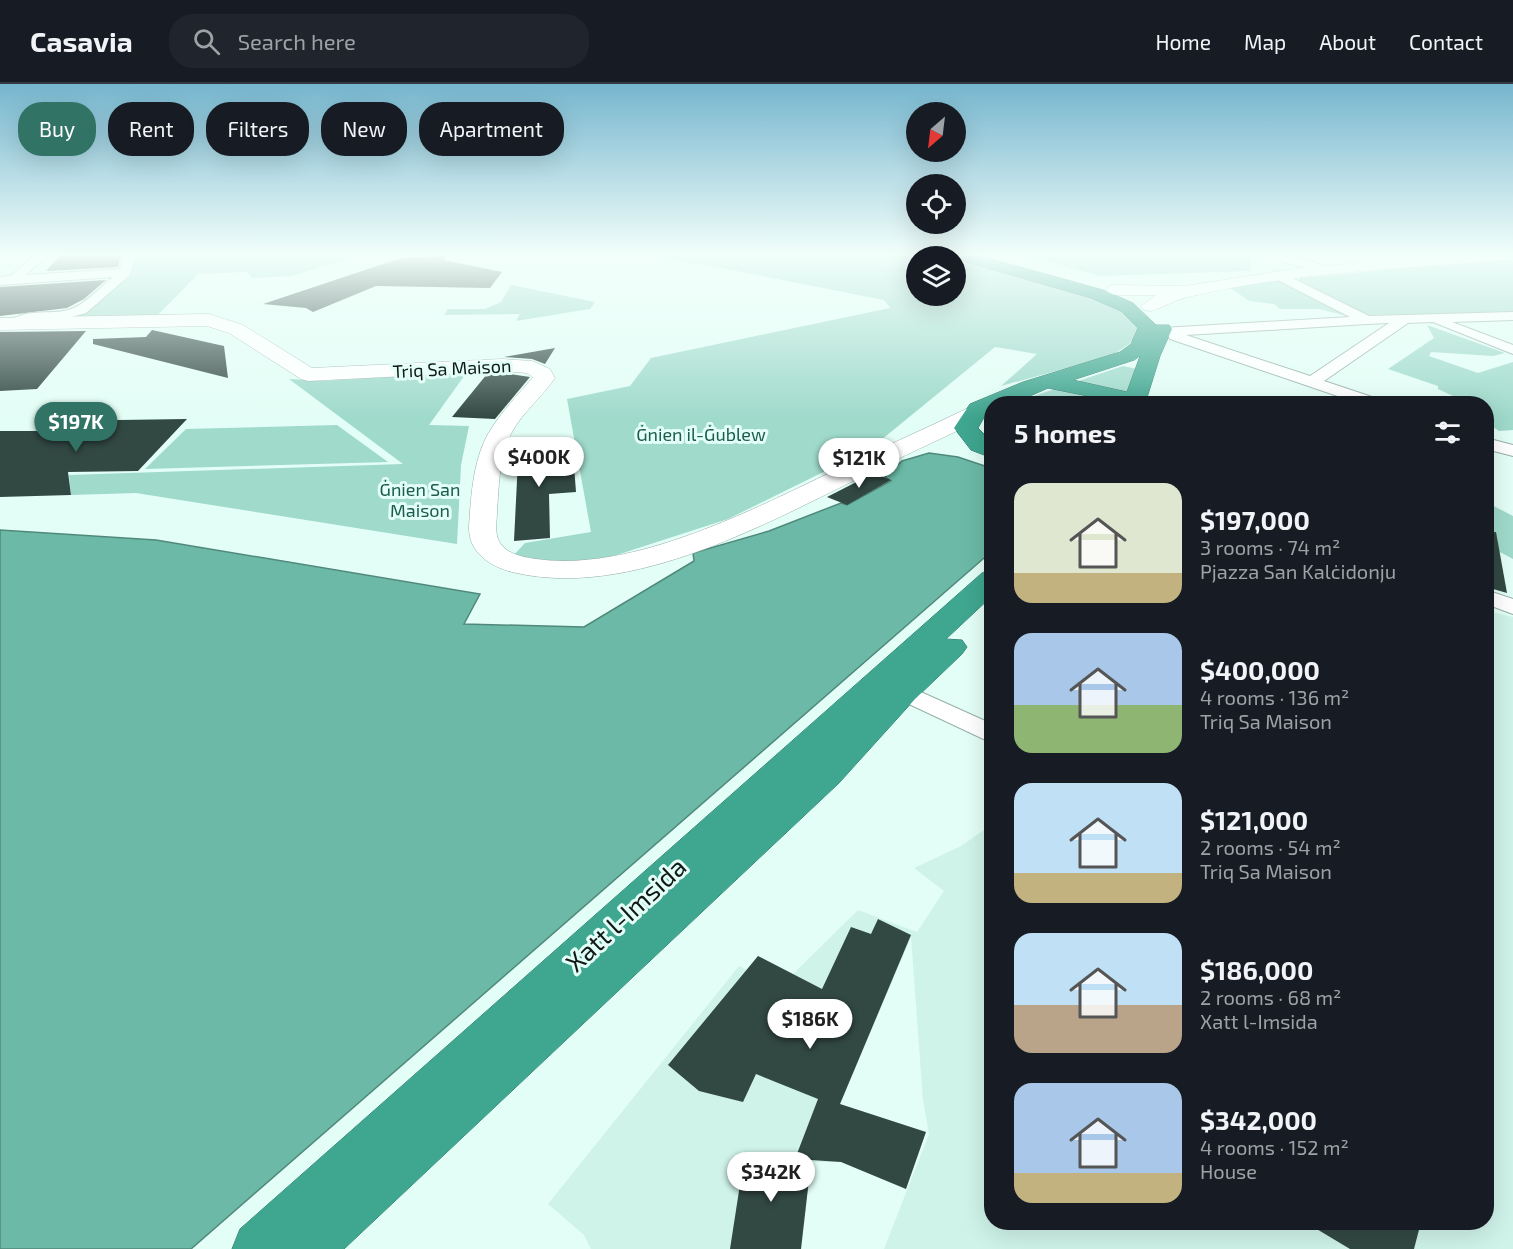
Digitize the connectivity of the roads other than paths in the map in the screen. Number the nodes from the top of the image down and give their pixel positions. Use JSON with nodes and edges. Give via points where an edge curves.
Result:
{"nodes":[{"id":1,"x":82,"y":309,"type":"edge"},
{"id":2,"x":1129,"y":309,"type":"edge"},
{"id":3,"x":1154,"y":309,"type":"edge"},
{"id":4,"x":1346,"y":309,"type":"edge"},
{"id":5,"x":1513,"y":316,"type":"edge"},
{"id":6,"x":1429,"y":318,"type":"junction"},
{"id":7,"x":1405,"y":319,"type":"junction"},
{"id":8,"x":1367,"y":320,"type":"junction"},
{"id":9,"x":7,"y":324,"type":"edge"},
{"id":10,"x":1162,"y":332,"type":"junction"},
{"id":11,"x":1513,"y":350,"type":"edge"},
{"id":12,"x":1312,"y":382,"type":"junction"},
{"id":13,"x":1045,"y":384,"type":"junction"},
{"id":14,"x":1014,"y":396,"type":"edge"},
{"id":15,"x":1118,"y":396,"type":"edge"},
{"id":16,"x":1137,"y":396,"type":"edge"},
{"id":17,"x":1354,"y":396,"type":"edge"},
{"id":18,"x":984,"y":408,"type":"edge"},
{"id":19,"x":984,"y":409,"type":"edge"},
{"id":20,"x":909,"y":446,"type":"junction"},
{"id":21,"x":1494,"y":446,"type":"edge"},
{"id":22,"x":984,"y":447,"type":"edge"},
{"id":23,"x":984,"y":450,"type":"edge"},
{"id":24,"x":1513,"y":451,"type":"edge"},
{"id":25,"x":984,"y":586,"type":"edge"},
{"id":26,"x":1494,"y":599,"type":"edge"},
{"id":27,"x":1513,"y":607,"type":"edge"},
{"id":28,"x":984,"y":617,"type":"edge"},
{"id":29,"x":903,"y":693,"type":"junction"},
{"id":30,"x":984,"y":731,"type":"edge"},
{"id":31,"x":260,"y":1249,"type":"edge"},
{"id":32,"x":303,"y":1249,"type":"edge"}],
"edges":[{"from":1,"to":9,"type":"street"},
{"from":2,"to":13,"type":"highway","via":[[1148,327],[1139,346],[1115,362]]},
{"from":3,"to":10,"type":"highway"},
{"from":4,"to":8,"type":"street"},
{"from":5,"to":6,"type":"street"},
{"from":6,"to":7,"type":"street"},
{"from":6,"to":11,"type":"street"},
{"from":7,"to":8,"type":"street"},
{"from":7,"to":12,"type":"street"},
{"from":8,"to":10,"type":"street"},
{"from":9,"to":20,"type":"street","name":"Triq Sa Maison","via":[[209,320],[236,329],[308,375],[502,366],[532,367],[543,372],[544,378],[497,437],[490,458],[482,530],[484,544],[493,554],[537,571],[608,565],[671,549],[748,521]]},
{"from":10,"to":12,"type":"street"},
{"from":10,"to":16,"type":"highway"},
{"from":12,"to":17,"type":"street"},
{"from":13,"to":14,"type":"highway"},
{"from":13,"to":15,"type":"highway"},
{"from":18,"to":20,"type":"street"},
{"from":19,"to":22,"type":"highway","via":[[966,428],[970,437]]},
{"from":20,"to":23,"type":"street","via":[[938,444]]},
{"from":21,"to":24,"type":"street"},
{"from":25,"to":31,"type":"highway","name":"Xatt l-Imsida"},
{"from":26,"to":27,"type":"street"},
{"from":28,"to":29,"type":"highway","name":"Xatt l-Imsida"},
{"from":29,"to":30,"type":"street"},
{"from":29,"to":32,"type":"highway","name":"Xatt l-Imsida","via":[[826,774]]}]}
